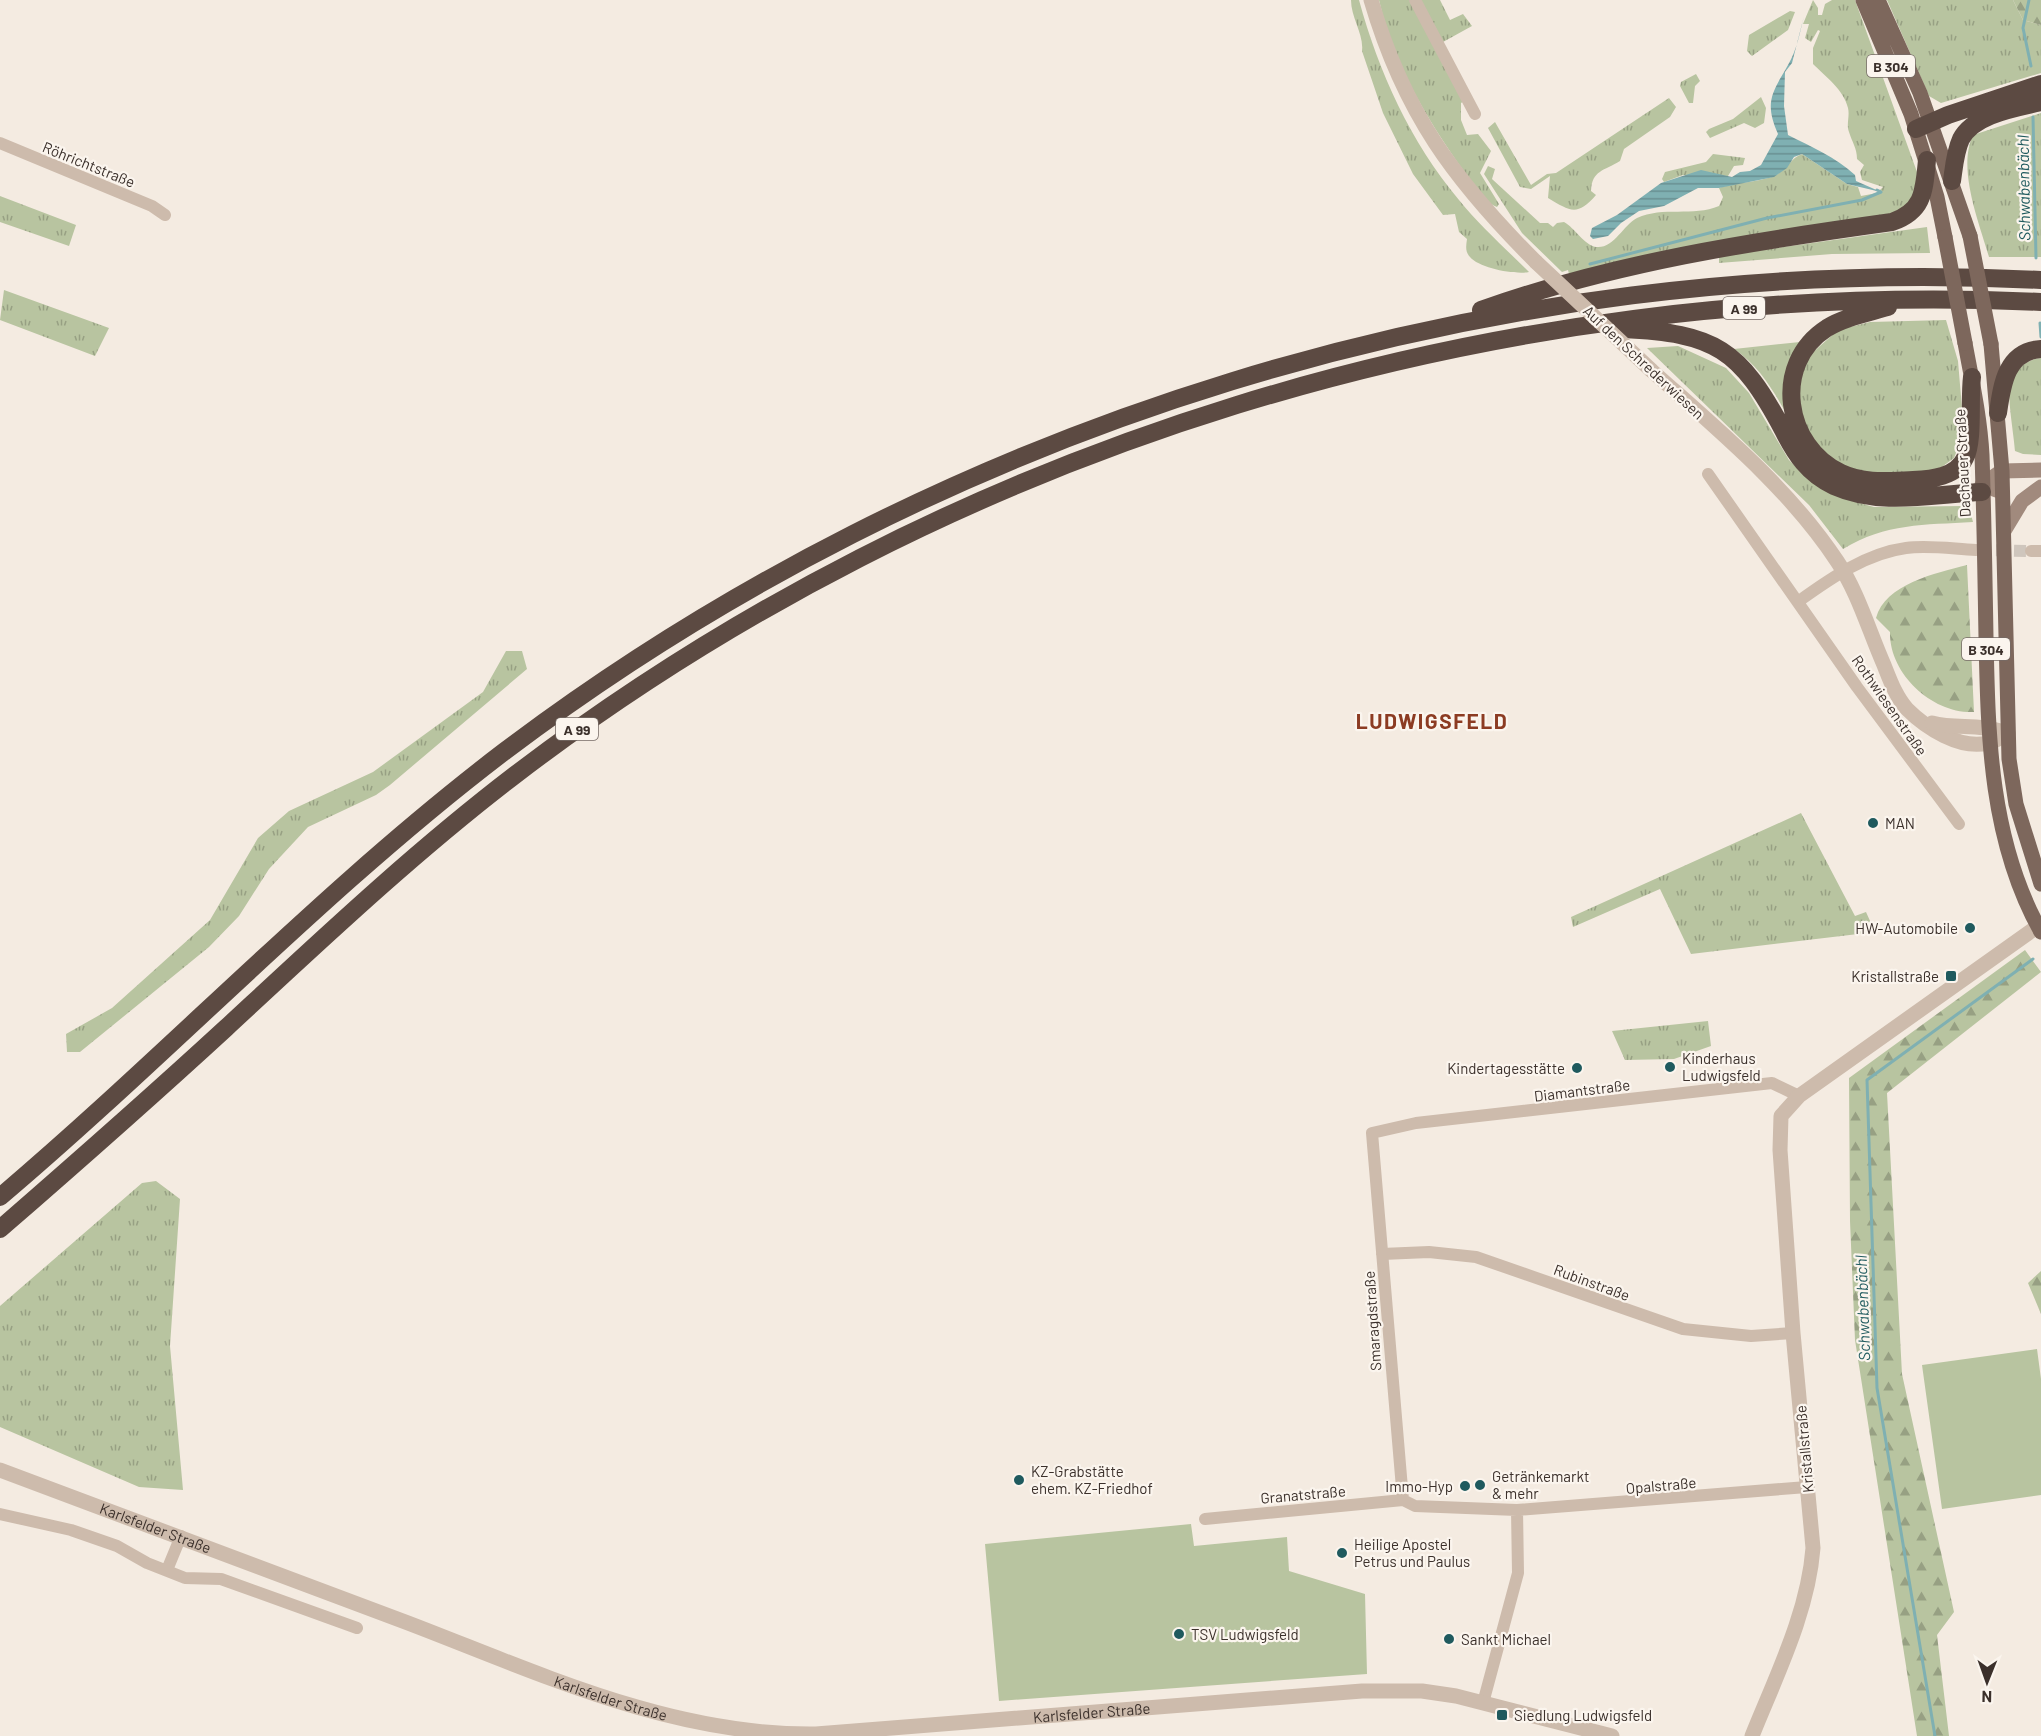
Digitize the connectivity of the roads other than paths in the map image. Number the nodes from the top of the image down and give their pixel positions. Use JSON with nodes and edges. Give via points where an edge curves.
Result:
{"nodes":[{"id":1,"x":1371,"y":0,"type":"edge"},
{"id":2,"x":1415,"y":0,"type":"edge"},
{"id":3,"x":1863,"y":0,"type":"edge"},
{"id":4,"x":1878,"y":0,"type":"edge"},
{"id":5,"x":2041,"y":84,"type":"edge"},
{"id":6,"x":2041,"y":102,"type":"edge"},
{"id":7,"x":1475,"y":114,"type":"dead end"},
{"id":8,"x":1924,"y":126,"type":"junction"},
{"id":9,"x":0,"y":143,"type":"edge"},
{"id":10,"x":1927,"y":160,"type":"junction"},
{"id":11,"x":1952,"y":181,"type":"junction"},
{"id":12,"x":165,"y":214,"type":"dead end"},
{"id":13,"x":2041,"y":272,"type":"edge"},
{"id":14,"x":2014,"y":278,"type":"junction"},
{"id":15,"x":2041,"y":280,"type":"edge"},
{"id":16,"x":1912,"y":300,"type":"junction"},
{"id":17,"x":2041,"y":302,"type":"edge"},
{"id":18,"x":1576,"y":326,"type":"junction"},
{"id":19,"x":1414,"y":333,"type":"junction"},
{"id":20,"x":2041,"y":349,"type":"edge"},
{"id":21,"x":1972,"y":377,"type":"junction"},
{"id":22,"x":1998,"y":413,"type":"junction"},
{"id":23,"x":2041,"y":470,"type":"edge"},
{"id":24,"x":2002,"y":471,"type":"junction"},
{"id":25,"x":1708,"y":474,"type":"dead end"},
{"id":26,"x":2041,"y":486,"type":"edge"},
{"id":27,"x":1982,"y":489,"type":"junction"},
{"id":28,"x":2002,"y":492,"type":"junction"},
{"id":29,"x":2004,"y":531,"type":"junction"},
{"id":30,"x":1976,"y":550,"type":"tunnel mouth"},
{"id":31,"x":1844,"y":572,"type":"junction"},
{"id":32,"x":1799,"y":600,"type":"junction"},
{"id":33,"x":1923,"y":721,"type":"junction"},
{"id":34,"x":1988,"y":727,"type":"junction"},
{"id":35,"x":2008,"y":733,"type":"junction"},
{"id":36,"x":1989,"y":743,"type":"junction"},
{"id":37,"x":1959,"y":824,"type":"dead end"},
{"id":38,"x":2041,"y":884,"type":"edge"},
{"id":39,"x":2040,"y":928,"type":"edge"},
{"id":40,"x":1799,"y":1096,"type":"junction"},
{"id":41,"x":1371,"y":1139,"type":"joint"},
{"id":42,"x":0,"y":1197,"type":"edge"},
{"id":43,"x":0,"y":1229,"type":"edge"},
{"id":44,"x":1382,"y":1254,"type":"junction"},
{"id":45,"x":1793,"y":1333,"type":"junction"},
{"id":46,"x":0,"y":1470,"type":"edge"},
{"id":47,"x":1807,"y":1487,"type":"junction"},
{"id":48,"x":1403,"y":1500,"type":"junction"},
{"id":49,"x":1517,"y":1510,"type":"junction"},
{"id":50,"x":0,"y":1514,"type":"edge"},
{"id":51,"x":1205,"y":1519,"type":"dead end"},
{"id":52,"x":181,"y":1536,"type":"junction"},
{"id":53,"x":167,"y":1570,"type":"junction"},
{"id":54,"x":357,"y":1628,"type":"dead end"},
{"id":55,"x":1483,"y":1703,"type":"junction"},
{"id":56,"x":1612,"y":1736,"type":"edge"},
{"id":57,"x":1752,"y":1736,"type":"edge"}],
"edges":[{"from":1,"to":31,"type":"street","name":"Auf den Schrederwiesen","bridge":true,"via":[[1401,85],[1442,157],[1486,212],[1788,499]]},
{"from":2,"to":7,"type":"street"},
{"from":3,"to":8,"type":"main road","name":"Dachauer Straße","number":"B 304"},
{"from":4,"to":8,"type":"main road","name":"Dachauer Straße","number":"B 304"},
{"from":5,"to":8,"type":"highway"},
{"from":6,"to":11,"type":"highway","via":[[2006,111],[1968,129],[1957,149]]},
{"from":8,"to":10,"type":"main road","name":"Dachauer Straße","number":"B 304"},
{"from":8,"to":11,"type":"main road","name":"Dachauer Straße","number":"B 304"},
{"from":9,"to":12,"type":"street","name":"Röhrichtstraße"},
{"from":10,"to":19,"type":"highway","via":[[1922,195],[1916,209],[1905,218],[1797,236],[1533,291]]},
{"from":10,"to":21,"type":"main road","name":"Dachauer Straße","number":"B 304","bridge":true},
{"from":11,"to":22,"type":"main road","name":"Dachauer Straße","number":"B 304","bridge":true,"via":[[1970,236],[1991,344]]},
{"from":13,"to":14,"type":"highway"},
{"from":14,"to":15,"type":"highway","number":"A 99"},
{"from":14,"to":19,"type":"highway","number":"A 99","via":[[1855,277],[1690,288],[1538,309]]},
{"from":16,"to":17,"type":"highway","number":"A 99"},
{"from":16,"to":18,"type":"highway","number":"A 99","via":[[1793,304]]},
{"from":16,"to":21,"type":"highway","via":[[1842,321],[1810,343],[1797,364],[1791,390],[1792,415],[1806,444],[1828,466],[1861,480],[1945,476],[1959,467],[1968,451]]},
{"from":18,"to":27,"type":"highway","via":[[1677,333],[1724,351],[1755,381],[1805,467],[1832,485],[1889,498]]},
{"from":18,"to":43,"type":"highway","number":"A 99","via":[[1369,368],[1190,419],[1107,448],[958,510],[772,604],[584,723],[461,817],[364,899],[123,1122]]},
{"from":19,"to":42,"type":"highway","number":"A 99","via":[[1223,384],[1134,412],[1026,455],[843,538],[643,655],[532,731],[424,814],[112,1100]]},
{"from":20,"to":22,"type":"highway","via":[[2020,356],[2010,366]]},
{"from":21,"to":27,"type":"main road","name":"Dachauer Straße","number":"B 304"},
{"from":22,"to":24,"type":"main road","name":"Dachauer Straße","number":"B 304"},
{"from":23,"to":24,"type":"main road"},
{"from":24,"to":27,"type":"main road"},
{"from":24,"to":28,"type":"main road","name":"Dachauer Straße","number":"B 304"},
{"from":25,"to":32,"type":"street","name":"Rothwiesenstraße"},
{"from":26,"to":28,"type":"main road"},
{"from":26,"to":29,"type":"main road","via":[[2022,501]]},
{"from":27,"to":28,"type":"main road"},
{"from":27,"to":34,"type":"main road","name":"Dachauer Straße","number":"B 304"},
{"from":28,"to":29,"type":"main road","name":"Dachauer Straße","number":"B 304"},
{"from":29,"to":35,"type":"main road","name":"Dachauer Straße","number":"B 304"},
{"from":30,"to":31,"type":"street","via":[[1907,548],[1879,555]]},
{"from":31,"to":32,"type":"street"},
{"from":31,"to":33,"type":"street","name":"Auf den Schrederwiesen","via":[[1897,695]]},
{"from":32,"to":37,"type":"street","name":"Rothwiesenstraße","via":[[1857,687]]},
{"from":33,"to":34,"type":"street","via":[[1948,727]]},
{"from":33,"to":36,"type":"street","name":"Auf den Schrederwiesen","via":[[1958,741]]},
{"from":34,"to":35,"type":"street"},
{"from":34,"to":36,"type":"main road","name":"Dachauer Straße","number":"B 304"},
{"from":35,"to":36,"type":"street"},
{"from":35,"to":38,"type":"main road","name":"Dachauer Straße","number":"B 304","via":[[2016,804]]},
{"from":36,"to":39,"type":"main road","name":"Dachauer Straße","number":"B 304","via":[[2000,822],[2018,882]]},
{"from":39,"to":40,"type":"street","name":"Kristallstraße"},
{"from":40,"to":41,"type":"street","name":"Diamantstraße","via":[[1772,1083],[1385,1128],[1372,1133]]},
{"from":40,"to":45,"type":"street","name":"Kristallstraße","via":[[1785,1109],[1780,1126]]},
{"from":41,"to":44,"type":"street","name":"Smaragdstraße"},
{"from":44,"to":45,"type":"street","name":"Rubinstraße","via":[[1429,1252],[1476,1257],[1683,1329],[1751,1336]]},
{"from":44,"to":48,"type":"street","name":"Smaragdstraße"},
{"from":45,"to":47,"type":"street","name":"Kristallstraße"},
{"from":46,"to":52,"type":"street","name":"Karlsfelder Straße"},
{"from":47,"to":49,"type":"street","name":"Opalstraße"},
{"from":47,"to":57,"type":"street","name":"Kristallstraße","via":[[1813,1548],[1810,1580]]},
{"from":48,"to":49,"type":"street","name":"Opalstraße","via":[[1426,1508]]},
{"from":48,"to":51,"type":"street","name":"Granatstraße"},
{"from":49,"to":55,"type":"street","via":[[1518,1573]]},
{"from":50,"to":53,"type":"street","name":"Karlsfelder Straße","via":[[70,1530],[117,1546]]},
{"from":52,"to":53,"type":"street"},
{"from":52,"to":55,"type":"street","name":"Karlsfelder Straße","via":[[629,1706],[743,1731],[790,1735],[860,1732],[1362,1691],[1431,1692]]},
{"from":53,"to":54,"type":"street","name":"Karlsfelder Straße","via":[[185,1578],[221,1579]]},
{"from":55,"to":56,"type":"street","name":"Karlsfelder Straße"}]}
